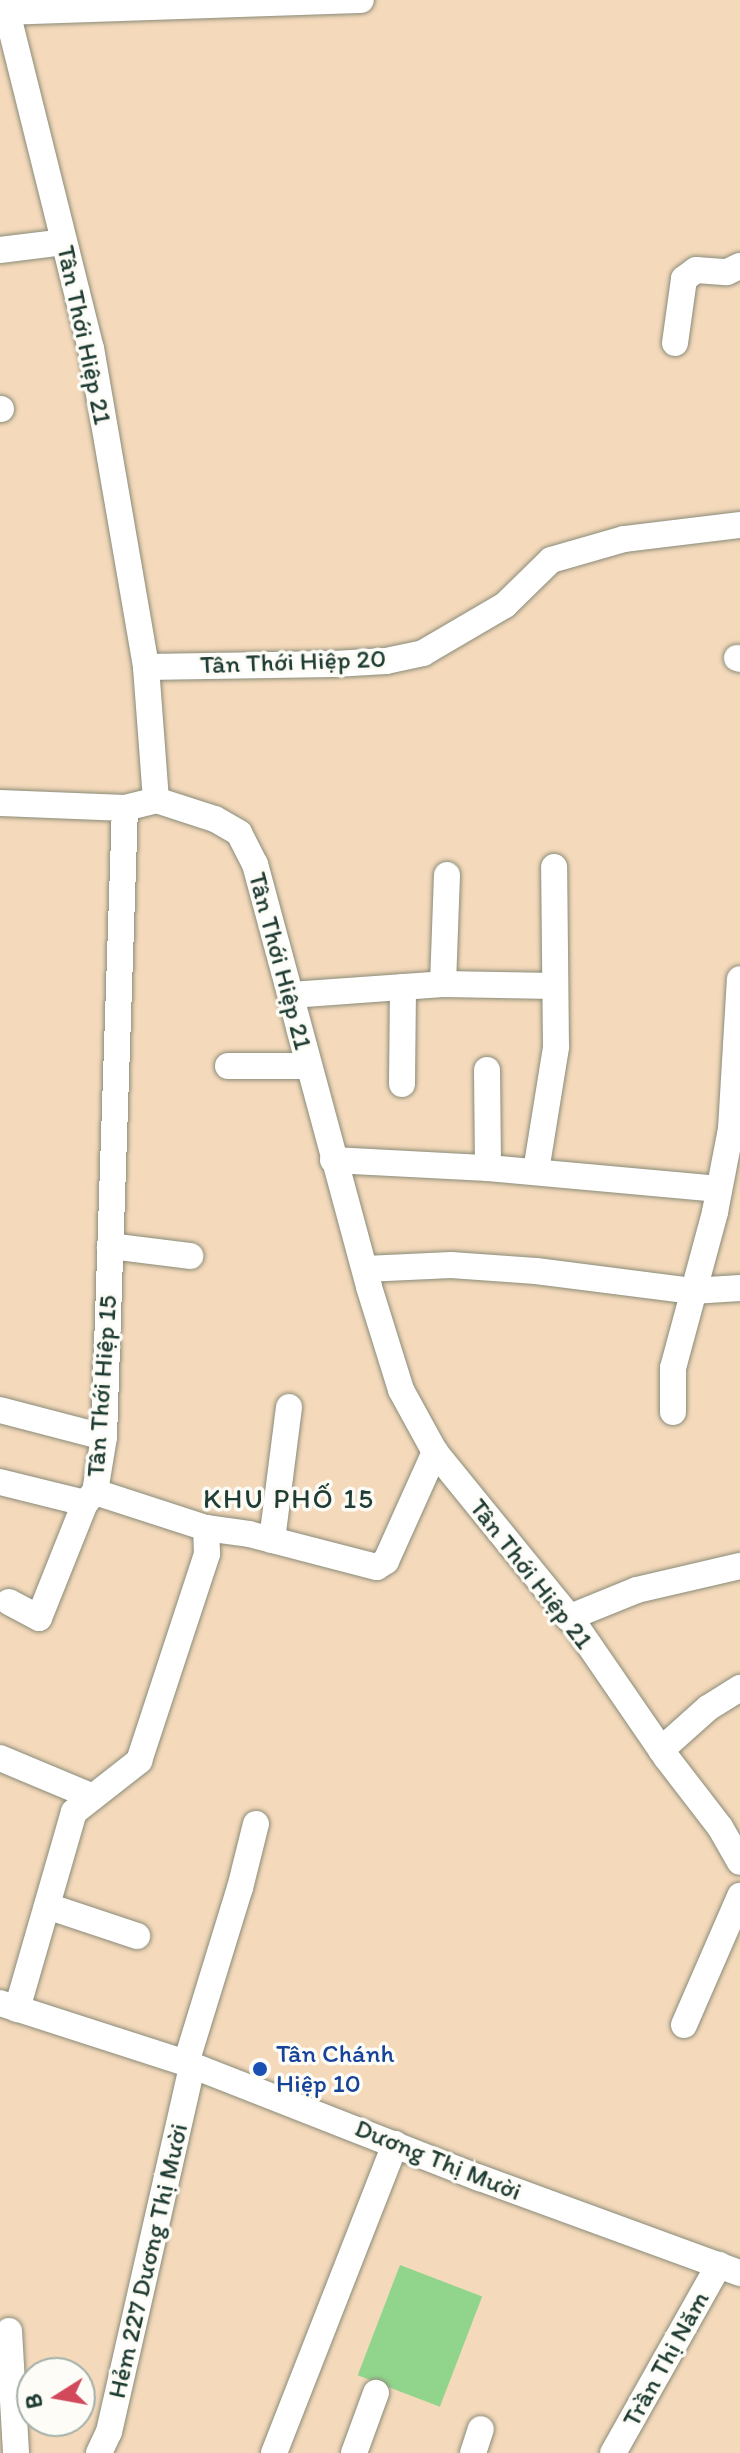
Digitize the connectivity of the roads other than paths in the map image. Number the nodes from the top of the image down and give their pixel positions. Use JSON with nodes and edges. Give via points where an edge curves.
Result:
{"nodes":[{"id":1,"x":361,"y":0,"type":"edge"},
{"id":2,"x":3,"y":8,"type":"edge"},
{"id":3,"x":64,"y":242,"type":"junction"},
{"id":4,"x":0,"y":250,"type":"edge"},
{"id":5,"x":740,"y":266,"type":"edge"},
{"id":6,"x":675,"y":343,"type":"dead end"},
{"id":7,"x":740,"y":525,"type":"edge"},
{"id":8,"x":146,"y":667,"type":"junction"},
{"id":9,"x":156,"y":800,"type":"junction"},
{"id":10,"x":0,"y":803,"type":"edge"},
{"id":11,"x":125,"y":808,"type":"junction"},
{"id":12,"x":554,"y":867,"type":"dead end"},
{"id":13,"x":447,"y":875,"type":"dead end"},
{"id":14,"x":740,"y":979,"type":"edge"},
{"id":15,"x":443,"y":984,"type":"junction"},
{"id":16,"x":555,"y":986,"type":"junction"},
{"id":17,"x":403,"y":987,"type":"junction"},
{"id":18,"x":291,"y":995,"type":"junction"},
{"id":19,"x":228,"y":1066,"type":"dead end"},
{"id":20,"x":309,"y":1066,"type":"junction"},
{"id":21,"x":487,"y":1070,"type":"dead end"},
{"id":22,"x":402,"y":1084,"type":"dead end"},
{"id":23,"x":333,"y":1160,"type":"junction"},
{"id":24,"x":488,"y":1168,"type":"junction"},
{"id":25,"x":536,"y":1171,"type":"junction"},
{"id":26,"x":719,"y":1189,"type":"junction"},
{"id":27,"x":110,"y":1246,"type":"junction"},
{"id":28,"x":190,"y":1256,"type":"dead end"},
{"id":29,"x":365,"y":1269,"type":"junction"},
{"id":30,"x":740,"y":1288,"type":"edge"},
{"id":31,"x":692,"y":1291,"type":"junction"},
{"id":32,"x":289,"y":1407,"type":"dead end"},
{"id":33,"x":0,"y":1410,"type":"edge"},
{"id":34,"x":673,"y":1412,"type":"dead end"},
{"id":35,"x":104,"y":1437,"type":"junction"},
{"id":36,"x":435,"y":1452,"type":"junction"},
{"id":37,"x":0,"y":1482,"type":"edge"},
{"id":38,"x":90,"y":1497,"type":"junction"},
{"id":39,"x":206,"y":1528,"type":"junction"},
{"id":40,"x":272,"y":1540,"type":"junction"},
{"id":41,"x":740,"y":1566,"type":"edge"},
{"id":42,"x":9,"y":1602,"type":"dead end"},
{"id":43,"x":568,"y":1618,"type":"junction"},
{"id":44,"x":740,"y":1688,"type":"edge"},
{"id":45,"x":661,"y":1750,"type":"junction"},
{"id":46,"x":0,"y":1758,"type":"edge"},
{"id":47,"x":91,"y":1796,"type":"junction"},
{"id":48,"x":730,"y":1822,"type":"edge"},
{"id":49,"x":256,"y":1824,"type":"dead end"},
{"id":50,"x":740,"y":1862,"type":"edge"},
{"id":51,"x":740,"y":1896,"type":"edge"},
{"id":52,"x":47,"y":1906,"type":"junction"},
{"id":53,"x":137,"y":1936,"type":"dead end"},
{"id":54,"x":8,"y":2006,"type":"edge"},
{"id":55,"x":684,"y":2025,"type":"dead end"},
{"id":56,"x":189,"y":2065,"type":"junction"},
{"id":57,"x":395,"y":2144,"type":"junction"},
{"id":58,"x":729,"y":2269,"type":"edge"},
{"id":59,"x":9,"y":2331,"type":"dead end"},
{"id":60,"x":376,"y":2393,"type":"dead end"},
{"id":61,"x":16,"y":2453,"type":"edge"},
{"id":62,"x":99,"y":2453,"type":"edge"},
{"id":63,"x":274,"y":2453,"type":"edge"},
{"id":64,"x":354,"y":2453,"type":"edge"},
{"id":65,"x":613,"y":2453,"type":"edge"}],
"edges":[{"from":1,"to":2,"type":"street"},
{"from":2,"to":3,"type":"street","name":"Tân Thới Hiệp 21"},
{"from":3,"to":4,"type":"street"},
{"from":3,"to":8,"type":"street","name":"Tân Thới Hiệp 21","via":[[91,348]]},
{"from":5,"to":6,"type":"street","via":[[727,272],[696,270],[684,279]]},
{"from":7,"to":8,"type":"street","name":"Tân Thới Hiệp 20","via":[[624,539],[551,560],[505,605],[423,653],[334,664]]},
{"from":8,"to":9,"type":"street","name":"Tân Thới Hiệp 21"},
{"from":9,"to":11,"type":"street"},
{"from":9,"to":18,"type":"street","name":"Tân Thới Hiệp 21","via":[[215,819],[239,833],[255,864]]},
{"from":10,"to":11,"type":"street"},
{"from":11,"to":27,"type":"street","name":"Tân Thới Hiệp 15"},
{"from":12,"to":16,"type":"street"},
{"from":13,"to":15,"type":"street"},
{"from":14,"to":26,"type":"street","via":[[731,1129]]},
{"from":15,"to":16,"type":"street"},
{"from":15,"to":17,"type":"street"},
{"from":16,"to":25,"type":"street","via":[[556,1047]]},
{"from":17,"to":18,"type":"street"},
{"from":17,"to":22,"type":"street"},
{"from":18,"to":20,"type":"street","name":"Tân Thới Hiệp 21"},
{"from":19,"to":20,"type":"street"},
{"from":20,"to":23,"type":"street","name":"Tân Thới Hiệp 21"},
{"from":21,"to":24,"type":"street"},
{"from":23,"to":24,"type":"street"},
{"from":23,"to":29,"type":"street","name":"Tân Thới Hiệp 21"},
{"from":24,"to":25,"type":"street"},
{"from":25,"to":26,"type":"street"},
{"from":26,"to":31,"type":"street"},
{"from":27,"to":28,"type":"street"},
{"from":27,"to":35,"type":"street","name":"Tân Thới Hiệp 15"},
{"from":29,"to":31,"type":"street","via":[[451,1265]]},
{"from":29,"to":36,"type":"street","name":"Tân Thới Hiệp 21","via":[[401,1390]]},
{"from":30,"to":31,"type":"street"},
{"from":31,"to":34,"type":"street","via":[[673,1368]]},
{"from":32,"to":40,"type":"street"},
{"from":33,"to":35,"type":"street"},
{"from":35,"to":38,"type":"street","name":"Tân Thới Hiệp 15"},
{"from":36,"to":40,"type":"street","name":"Tân Thới Hiệp 15","via":[[386,1561],[377,1567]]},
{"from":36,"to":43,"type":"street","name":"Tân Thới Hiệp 21"},
{"from":37,"to":38,"type":"street"},
{"from":38,"to":39,"type":"street","name":"Tân Thới Hiệp 15"},
{"from":38,"to":42,"type":"street","via":[[39,1618]]},
{"from":39,"to":40,"type":"street","name":"Tân Thới Hiệp 15"},
{"from":39,"to":47,"type":"street","via":[[207,1554],[139,1761]]},
{"from":41,"to":43,"type":"street","via":[[637,1590]]},
{"from":43,"to":45,"type":"street","name":"Tân Thới Hiệp 21"},
{"from":44,"to":45,"type":"street","via":[[708,1708]]},
{"from":45,"to":48,"type":"street","name":"Tân Thới Hiệp 21"},
{"from":46,"to":47,"type":"street"},
{"from":47,"to":52,"type":"street","via":[[74,1812]]},
{"from":48,"to":50,"type":"street","name":"Tân Thới Hiệp 21"},
{"from":49,"to":56,"type":"street","name":"Hẻm 227 Dương Thị Mười"},
{"from":51,"to":55,"type":"street"},
{"from":52,"to":53,"type":"street"},
{"from":52,"to":54,"type":"street"},
{"from":54,"to":56,"type":"street","name":"Dương Thị Mười"},
{"from":56,"to":57,"type":"street","name":"Dương Thị Mười"},
{"from":56,"to":62,"type":"street","name":"Hẻm 227 Dương Thị Mười","via":[[109,2432]]},
{"from":57,"to":58,"type":"street","name":"Dương Thị Mười"},
{"from":57,"to":63,"type":"street"},
{"from":58,"to":65,"type":"street","name":"Trần Thị Năm"},
{"from":59,"to":61,"type":"street"},
{"from":60,"to":64,"type":"street"}]}
